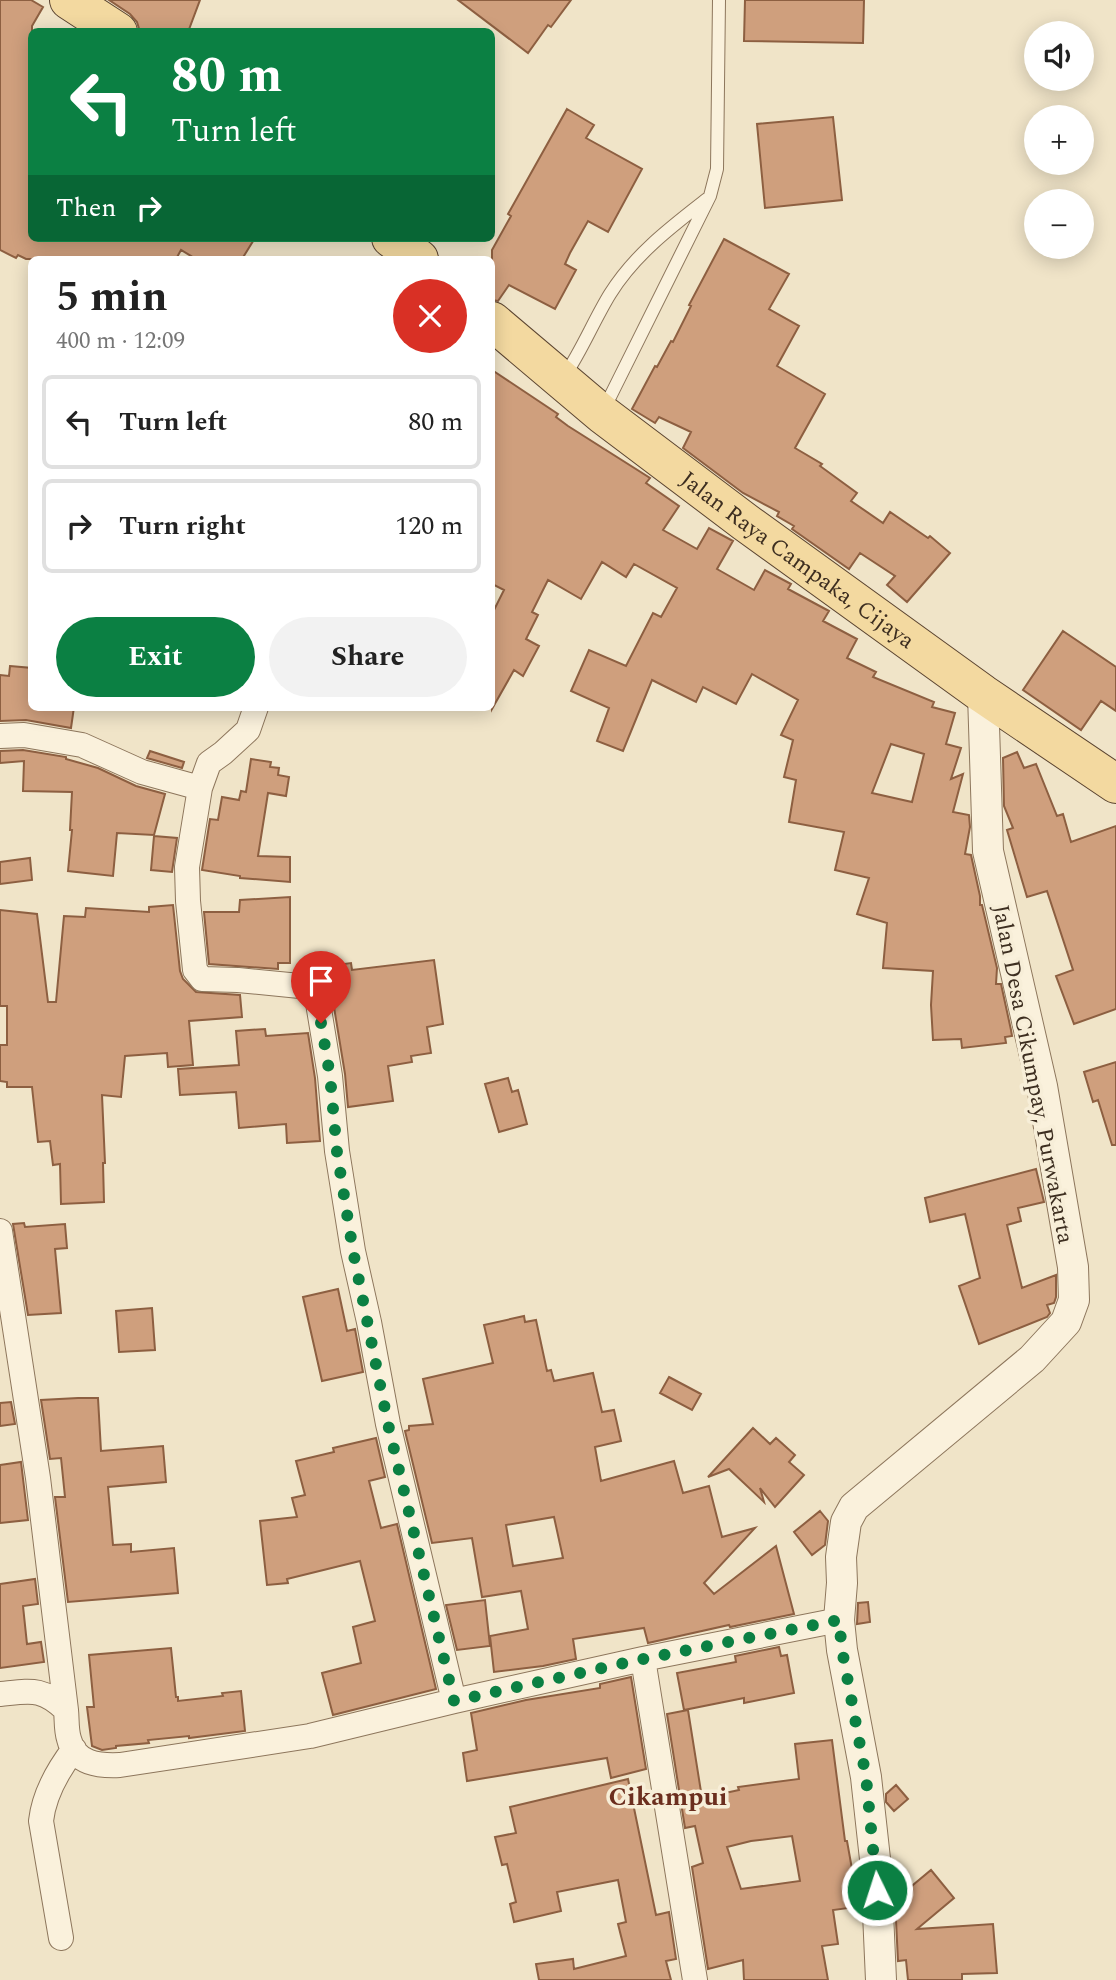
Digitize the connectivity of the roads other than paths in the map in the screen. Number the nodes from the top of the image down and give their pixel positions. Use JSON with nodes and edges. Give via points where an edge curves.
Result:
{"nodes":[{"id":1,"x":69,"y":0,"type":"edge"},
{"id":2,"x":719,"y":0,"type":"edge"},
{"id":3,"x":112,"y":28,"type":"edge"},
{"id":4,"x":710,"y":196,"type":"junction"},
{"id":5,"x":396,"y":242,"type":"edge"},
{"id":6,"x":414,"y":256,"type":"edge"},
{"id":7,"x":495,"y":324,"type":"edge"},
{"id":8,"x":561,"y":380,"type":"junction"},
{"id":9,"x":602,"y":414,"type":"junction"},
{"id":10,"x":983,"y":694,"type":"junction"},
{"id":11,"x":255,"y":711,"type":"edge"},
{"id":12,"x":0,"y":736,"type":"edge"},
{"id":13,"x":1116,"y":784,"type":"edge"},
{"id":14,"x":200,"y":788,"type":"junction"},
{"id":15,"x":0,"y":1231,"type":"edge"},
{"id":16,"x":839,"y":1620,"type":"junction"},
{"id":17,"x":643,"y":1659,"type":"junction"},
{"id":18,"x":0,"y":1694,"type":"edge"},
{"id":19,"x":454,"y":1701,"type":"junction"},
{"id":20,"x":66,"y":1710,"type":"junction"},
{"id":21,"x":74,"y":1749,"type":"junction"},
{"id":22,"x":61,"y":1938,"type":"dead end"},
{"id":23,"x":695,"y":1980,"type":"edge"},
{"id":24,"x":881,"y":1980,"type":"edge"}],
"edges":[{"from":1,"to":3,"type":"main road"},
{"from":2,"to":4,"type":"lane","via":[[717,169]]},
{"from":4,"to":8,"type":"lane","via":[[631,265]]},
{"from":4,"to":9,"type":"lane"},
{"from":5,"to":6,"type":"main road"},
{"from":7,"to":8,"type":"main road","name":"Jalan Raya Campaka, Cijaya"},
{"from":8,"to":9,"type":"main road","name":"Jalan Raya Campaka, Cijaya"},
{"from":9,"to":10,"type":"main road","name":"Jalan Raya Campaka, Cijaya"},
{"from":10,"to":13,"type":"main road","name":"Jalan Raya Campaka, Cijaya"},
{"from":10,"to":16,"type":"street","name":"Jalan Desa Cikumpay, Purwakarta","via":[[988,851],[1042,1086],[1073,1267],[1074,1300],[1066,1322],[1032,1359],[854,1507],[846,1522],[841,1557]]},
{"from":11,"to":14,"type":"street","via":[[248,730],[209,762]]},
{"from":12,"to":14,"type":"street","via":[[24,735],[82,745],[142,772]]},
{"from":14,"to":19,"type":"street","via":[[187,867],[198,976],[310,987],[317,996],[353,1251],[388,1424]]},
{"from":15,"to":20,"type":"street","via":[[38,1478]]},
{"from":16,"to":17,"type":"street"},
{"from":16,"to":24,"type":"street","name":"Jalan Desa Cikumpay, Purwakarta","via":[[866,1777]]},
{"from":17,"to":19,"type":"street"},
{"from":17,"to":23,"type":"street"},
{"from":18,"to":20,"type":"street","via":[[42,1693]]},
{"from":19,"to":21,"type":"street","via":[[310,1736],[120,1765],[99,1766]]},
{"from":20,"to":21,"type":"street"},
{"from":21,"to":22,"type":"street","via":[[57,1771],[41,1821]]}]}
